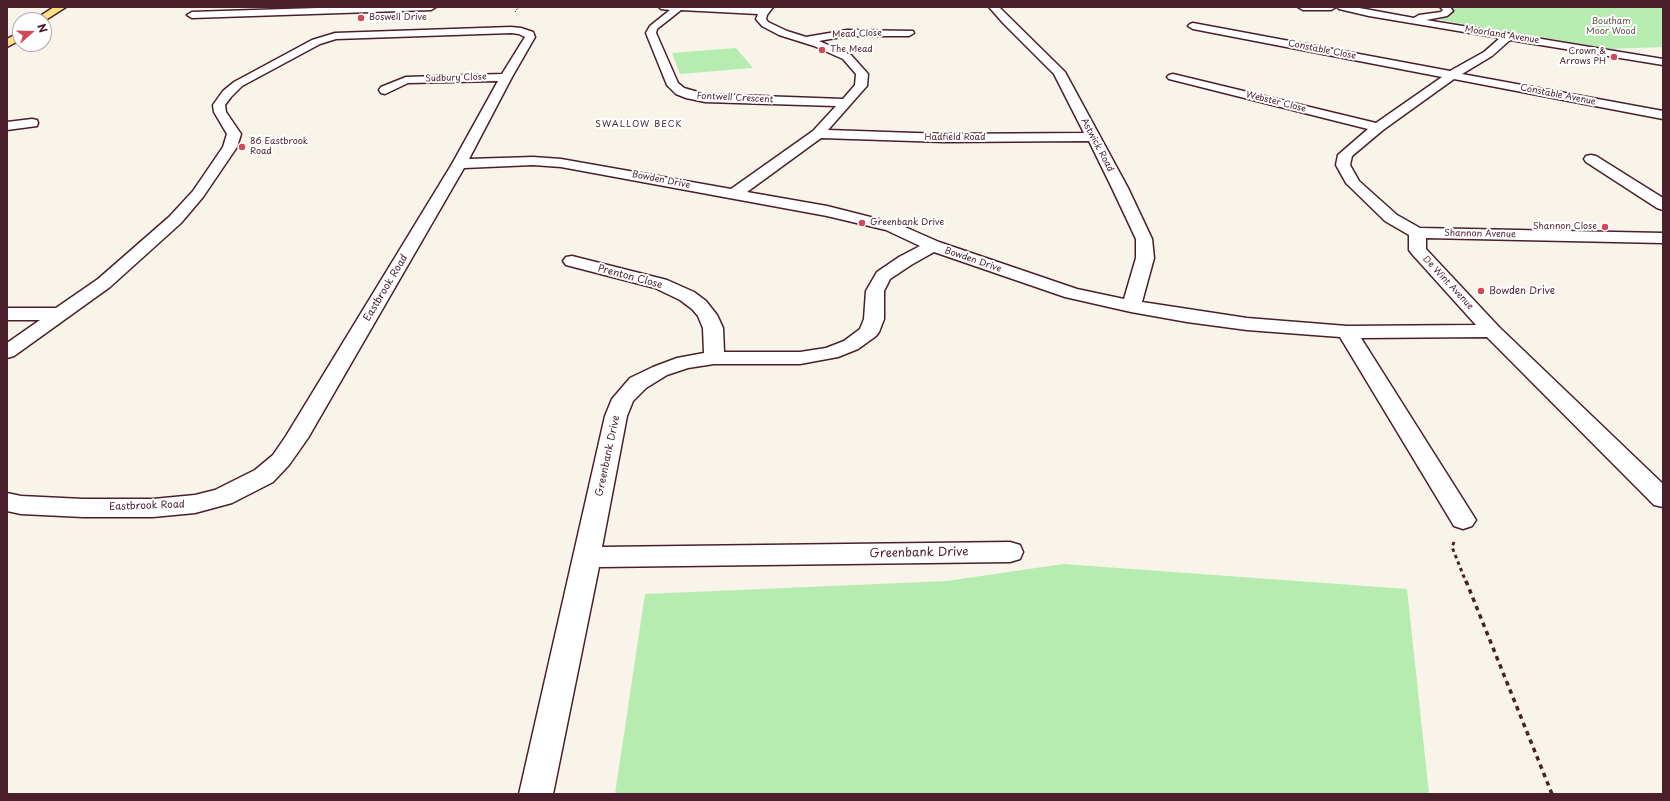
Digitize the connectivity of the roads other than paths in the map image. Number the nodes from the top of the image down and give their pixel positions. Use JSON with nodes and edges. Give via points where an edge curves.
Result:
{"nodes":[{"id":1,"x":61,"y":7,"type":"edge"},
{"id":2,"x":431,"y":7,"type":"edge"},
{"id":3,"x":659,"y":7,"type":"edge"},
{"id":4,"x":994,"y":7,"type":"edge"},
{"id":5,"x":1303,"y":7,"type":"edge"},
{"id":6,"x":1331,"y":7,"type":"edge"},
{"id":7,"x":1342,"y":7,"type":"edge"},
{"id":8,"x":1445,"y":7,"type":"edge"},
{"id":9,"x":678,"y":8,"type":"edge"},
{"id":10,"x":298,"y":9,"type":"edge"},
{"id":11,"x":766,"y":9,"type":"edge"},
{"id":12,"x":358,"y":10,"type":"junction"},
{"id":13,"x":52,"y":12,"type":"edge"},
{"id":14,"x":192,"y":15,"type":"dead end"},
{"id":15,"x":1408,"y":20,"type":"junction"},
{"id":16,"x":1430,"y":24,"type":"junction"},
{"id":17,"x":1193,"y":26,"type":"dead end"},
{"id":18,"x":910,"y":33,"type":"dead end"},
{"id":19,"x":335,"y":36,"type":"junction"},
{"id":20,"x":1508,"y":36,"type":"junction"},
{"id":21,"x":805,"y":40,"type":"junction"},
{"id":22,"x":1592,"y":50,"type":"junction"},
{"id":23,"x":1663,"y":62,"type":"edge"},
{"id":24,"x":1452,"y":75,"type":"junction"},
{"id":25,"x":506,"y":77,"type":"junction"},
{"id":26,"x":1173,"y":77,"type":"dead end"},
{"id":27,"x":385,"y":90,"type":"dead end"},
{"id":28,"x":847,"y":103,"type":"junction"},
{"id":29,"x":1663,"y":115,"type":"edge"},
{"id":30,"x":32,"y":123,"type":"dead end"},
{"id":31,"x":7,"y":126,"type":"edge"},
{"id":32,"x":1378,"y":127,"type":"junction"},
{"id":33,"x":818,"y":134,"type":"junction"},
{"id":34,"x":1093,"y":137,"type":"junction"},
{"id":35,"x":1591,"y":159,"type":"dead end"},
{"id":36,"x":459,"y":164,"type":"junction"},
{"id":37,"x":734,"y":194,"type":"junction"},
{"id":38,"x":1663,"y":205,"type":"edge"},
{"id":39,"x":1417,"y":234,"type":"junction"},
{"id":40,"x":1663,"y":238,"type":"edge"},
{"id":41,"x":933,"y":246,"type":"junction"},
{"id":42,"x":572,"y":261,"type":"dead end"},
{"id":43,"x":1131,"y":306,"type":"junction"},
{"id":44,"x":7,"y":314,"type":"edge"},
{"id":45,"x":62,"y":314,"type":"junction"},
{"id":46,"x":1492,"y":331,"type":"junction"},
{"id":47,"x":1347,"y":332,"type":"junction"},
{"id":48,"x":7,"y":352,"type":"edge"},
{"id":49,"x":714,"y":358,"type":"junction"},
{"id":50,"x":1663,"y":499,"type":"edge"},
{"id":51,"x":7,"y":502,"type":"edge"},
{"id":52,"x":1463,"y":520,"type":"road end"},
{"id":53,"x":1010,"y":552,"type":"dead end"},
{"id":54,"x":587,"y":557,"type":"junction"},
{"id":55,"x":536,"y":794,"type":"edge"}],
"edges":[{"from":1,"to":13,"type":"main road"},
{"from":2,"to":12,"type":"street"},
{"from":3,"to":9,"type":"street"},
{"from":4,"to":34,"type":"street","name":"Astwick Road","via":[[1059,72]]},
{"from":5,"to":6,"type":"street"},
{"from":7,"to":15,"type":"street","name":"Moorland Avenue"},
{"from":8,"to":15,"type":"street","via":[[1448,10],[1444,14]]},
{"from":9,"to":11,"type":"street"},
{"from":9,"to":28,"type":"street","name":"Fontwell Crescent","via":[[653,28],[651,33],[672,85],[680,91],[705,98]]},
{"from":10,"to":12,"type":"street"},
{"from":10,"to":14,"type":"street"},
{"from":11,"to":21,"type":"street","via":[[761,19],[765,24]]},
{"from":12,"to":19,"type":"street","via":[[333,34]]},
{"from":15,"to":16,"type":"street","name":"Moorland Avenue"},
{"from":16,"to":20,"type":"street","name":"Moorland Avenue"},
{"from":16,"to":22,"type":"street","via":[[1440,20],[1596,44]]},
{"from":17,"to":24,"type":"street","name":"Constable Close"},
{"from":18,"to":21,"type":"street","name":"Mead Close","via":[[847,33]]},
{"from":19,"to":25,"type":"street","name":"Eastbrook Road","via":[[511,30],[527,32],[530,37]]},
{"from":19,"to":45,"type":"street","name":"Eastbrook Road","via":[[316,42],[238,84],[226,94],[219,105],[220,112],[234,134],[230,147],[198,194],[145,248]]},
{"from":20,"to":22,"type":"street","name":"Moorland Avenue"},
{"from":20,"to":24,"type":"street","via":[[1488,54]]},
{"from":21,"to":28,"type":"street","via":[[847,57],[862,74],[860,86]]},
{"from":22,"to":23,"type":"street","name":"Moorland Avenue"},
{"from":24,"to":29,"type":"street","name":"Constable Avenue"},
{"from":24,"to":32,"type":"street"},
{"from":25,"to":27,"type":"street","name":"Sudbury Close","via":[[404,75]]},
{"from":25,"to":36,"type":"street","name":"Eastbrook Road"},
{"from":26,"to":32,"type":"street","name":"Webster Close"},
{"from":28,"to":33,"type":"street"},
{"from":30,"to":31,"type":"street"},
{"from":32,"to":39,"type":"street","via":[[1345,155],[1343,165],[1353,183],[1391,218]]},
{"from":33,"to":34,"type":"street","name":"Hadfield Road","via":[[944,138]]},
{"from":33,"to":37,"type":"street"},
{"from":34,"to":43,"type":"street","name":"Astwick Road","via":[[1144,239],[1145,258]]},
{"from":35,"to":38,"type":"street"},
{"from":36,"to":37,"type":"street","name":"Bowden Drive","via":[[533,161],[561,163]]},
{"from":36,"to":51,"type":"street","name":"Eastbrook Road","via":[[296,438],[281,460],[264,476],[223,498],[195,504],[153,508],[83,508]]},
{"from":37,"to":41,"type":"street","name":"Bowden Drive","via":[[826,210],[884,225]]},
{"from":39,"to":40,"type":"street","name":"Shannon Avenue"},
{"from":39,"to":46,"type":"street","name":"De Wint Avenue","via":[[1418,250]]},
{"from":41,"to":43,"type":"street","name":"Bowden Drive","via":[[1072,293]]},
{"from":41,"to":49,"type":"street","name":"Greenbank Drive","via":[[905,260],[883,276],[875,291],[874,319],[869,332],[851,345],[831,353],[800,358]]},
{"from":42,"to":49,"type":"street","name":"Prenton Close","via":[[661,284],[699,304],[713,328]]},
{"from":43,"to":47,"type":"street","name":"Bowden Drive","via":[[1247,324]]},
{"from":44,"to":45,"type":"street"},
{"from":45,"to":48,"type":"street","name":"Eastbrook Road"},
{"from":46,"to":47,"type":"street","name":"Bowden Drive"},
{"from":46,"to":50,"type":"street","name":"De Wint Avenue"},
{"from":47,"to":52,"type":"street"},
{"from":49,"to":54,"type":"street","name":"Greenbank Drive","via":[[684,362],[660,371],[638,383],[623,399],[616,416]]},
{"from":53,"to":54,"type":"street","name":"Greenbank Drive"},
{"from":54,"to":55,"type":"street","name":"Greenbank Drive"}]}
